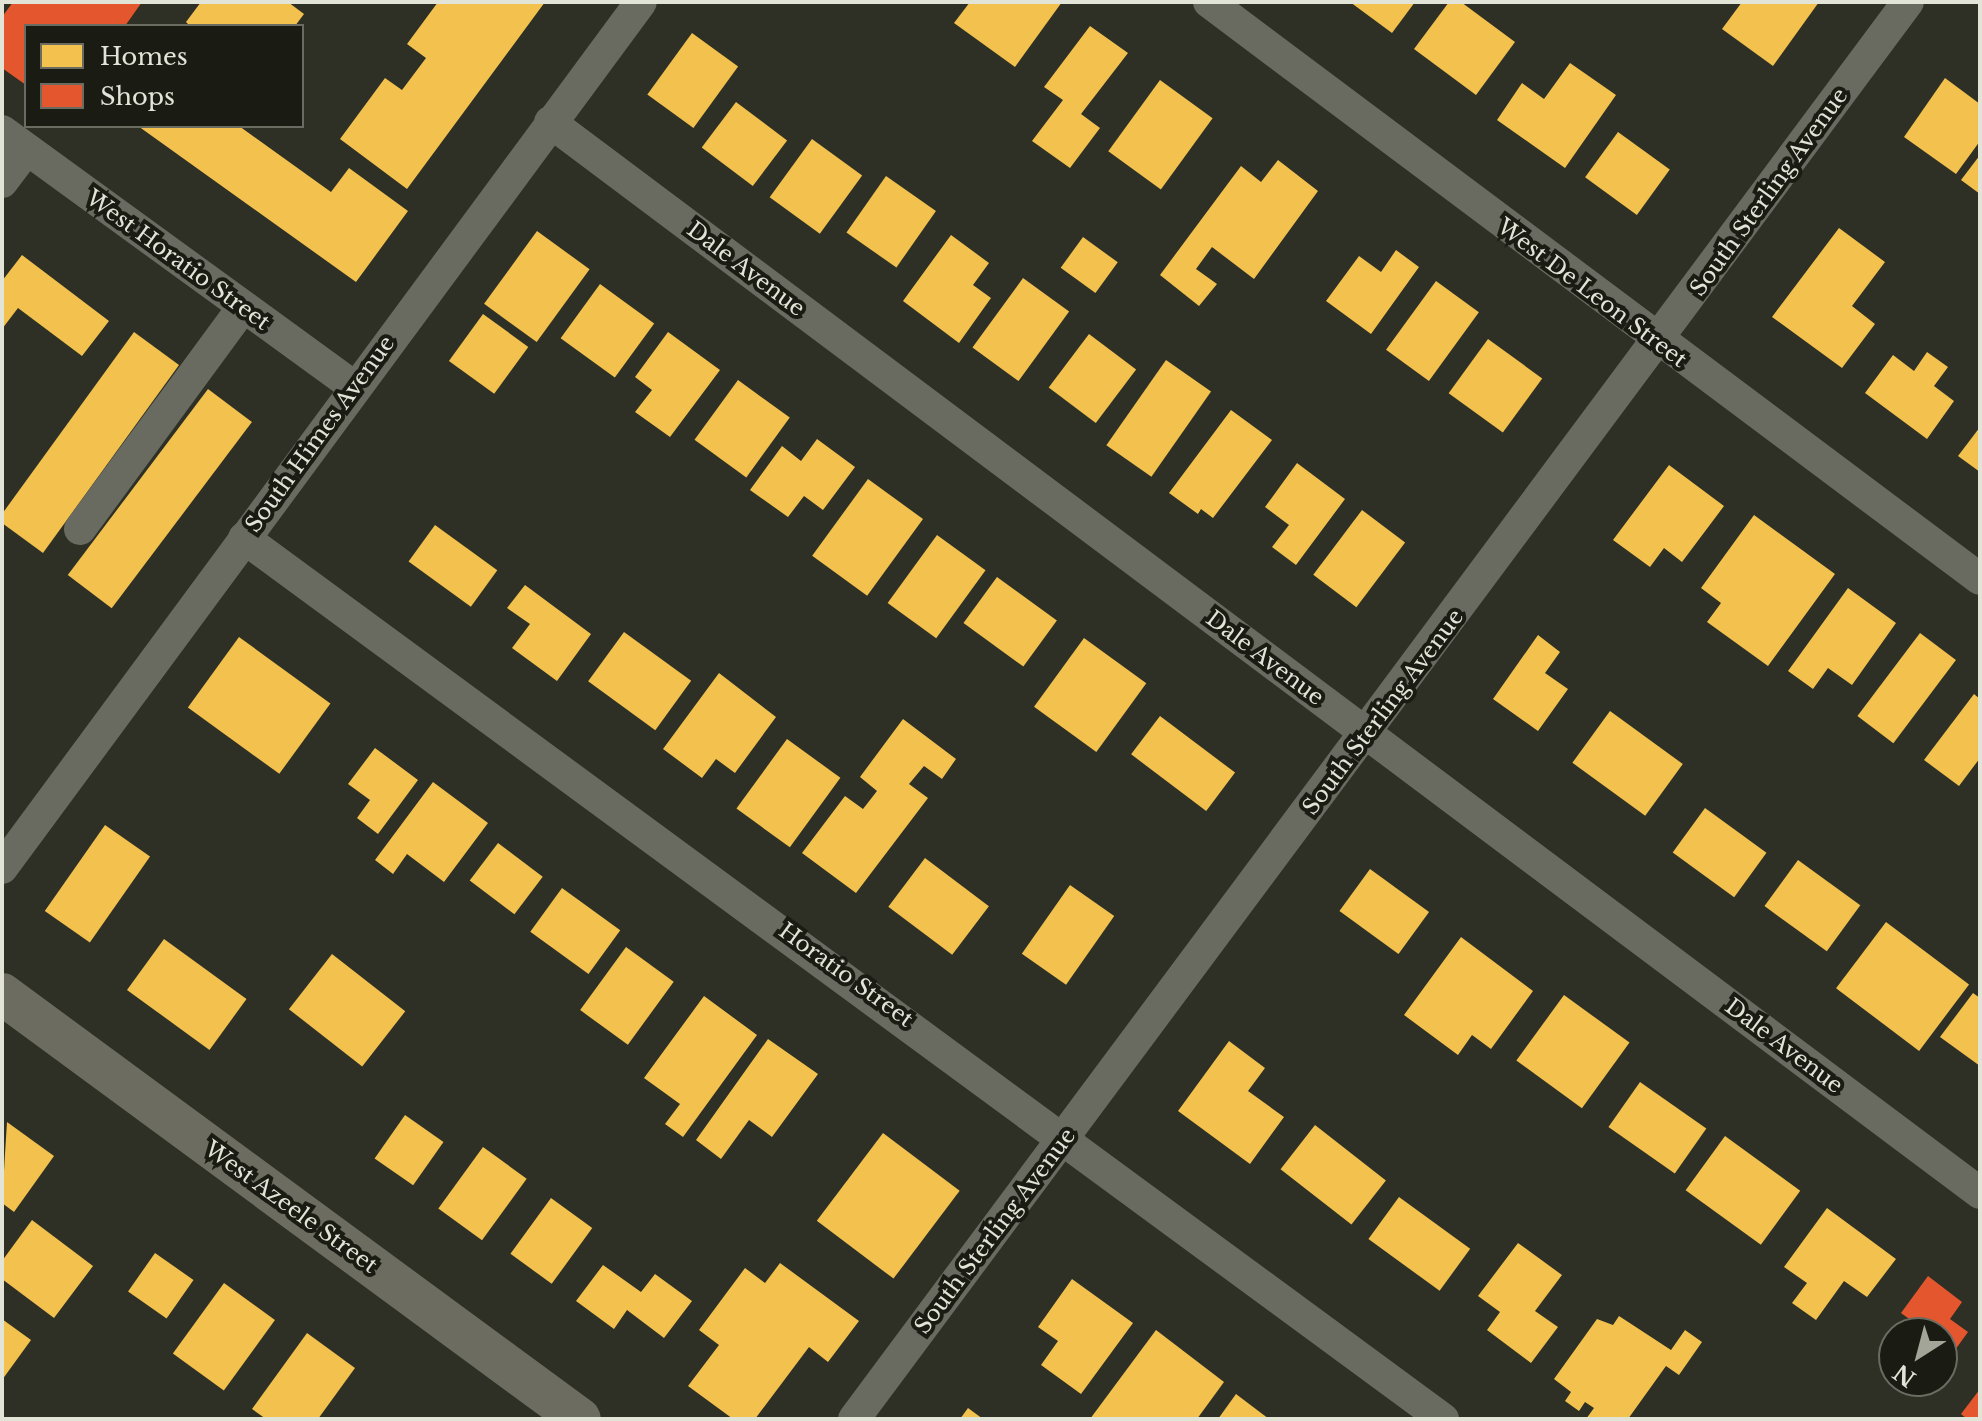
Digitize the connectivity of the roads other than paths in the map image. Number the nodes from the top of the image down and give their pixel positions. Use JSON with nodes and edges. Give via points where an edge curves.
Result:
{"nodes":[{"id":1,"x":641,"y":2,"type":"edge"},
{"id":2,"x":1209,"y":2,"type":"edge"},
{"id":3,"x":1908,"y":2,"type":"edge"},
{"id":4,"x":550,"y":122,"type":"junction"},
{"id":5,"x":14,"y":140,"type":"edge"},
{"id":6,"x":2,"y":182,"type":"edge"},
{"id":7,"x":243,"y":307,"type":"junction"},
{"id":8,"x":1658,"y":344,"type":"junction"},
{"id":9,"x":356,"y":388,"type":"junction"},
{"id":10,"x":80,"y":529,"type":"dead end"},
{"id":11,"x":244,"y":538,"type":"junction"},
{"id":12,"x":1980,"y":579,"type":"edge"},
{"id":13,"x":1366,"y":734,"type":"junction"},
{"id":14,"x":2,"y":868,"type":"edge"},
{"id":15,"x":2,"y":994,"type":"edge"},
{"id":16,"x":1066,"y":1136,"type":"junction"},
{"id":17,"x":1980,"y":1193,"type":"edge"},
{"id":18,"x":580,"y":1419,"type":"edge"},
{"id":19,"x":854,"y":1419,"type":"edge"},
{"id":20,"x":1443,"y":1419,"type":"edge"}],
"edges":[{"from":1,"to":4,"type":"street","name":"South Himes Avenue"},
{"from":2,"to":8,"type":"street","name":"West De Leon Street"},
{"from":3,"to":8,"type":"street","name":"South Sterling Avenue"},
{"from":4,"to":9,"type":"street","name":"South Himes Avenue"},
{"from":4,"to":13,"type":"street","name":"Dale Avenue"},
{"from":5,"to":6,"type":"street"},
{"from":5,"to":7,"type":"street","name":"West Horatio Street"},
{"from":7,"to":9,"type":"street","name":"West Horatio Street"},
{"from":7,"to":10,"type":"street"},
{"from":8,"to":12,"type":"street","name":"West De Leon Street"},
{"from":8,"to":13,"type":"street","name":"South Sterling Avenue"},
{"from":9,"to":11,"type":"street","name":"South Himes Avenue"},
{"from":11,"to":14,"type":"street","name":"South Himes Avenue"},
{"from":11,"to":16,"type":"street","name":"Horatio Street"},
{"from":13,"to":16,"type":"street","name":"South Sterling Avenue"},
{"from":13,"to":17,"type":"street","name":"Dale Avenue"},
{"from":15,"to":18,"type":"main road","name":"West Azeele Street"},
{"from":16,"to":19,"type":"street","name":"South Sterling Avenue"},
{"from":16,"to":20,"type":"street","name":"Horatio Street"}]}
